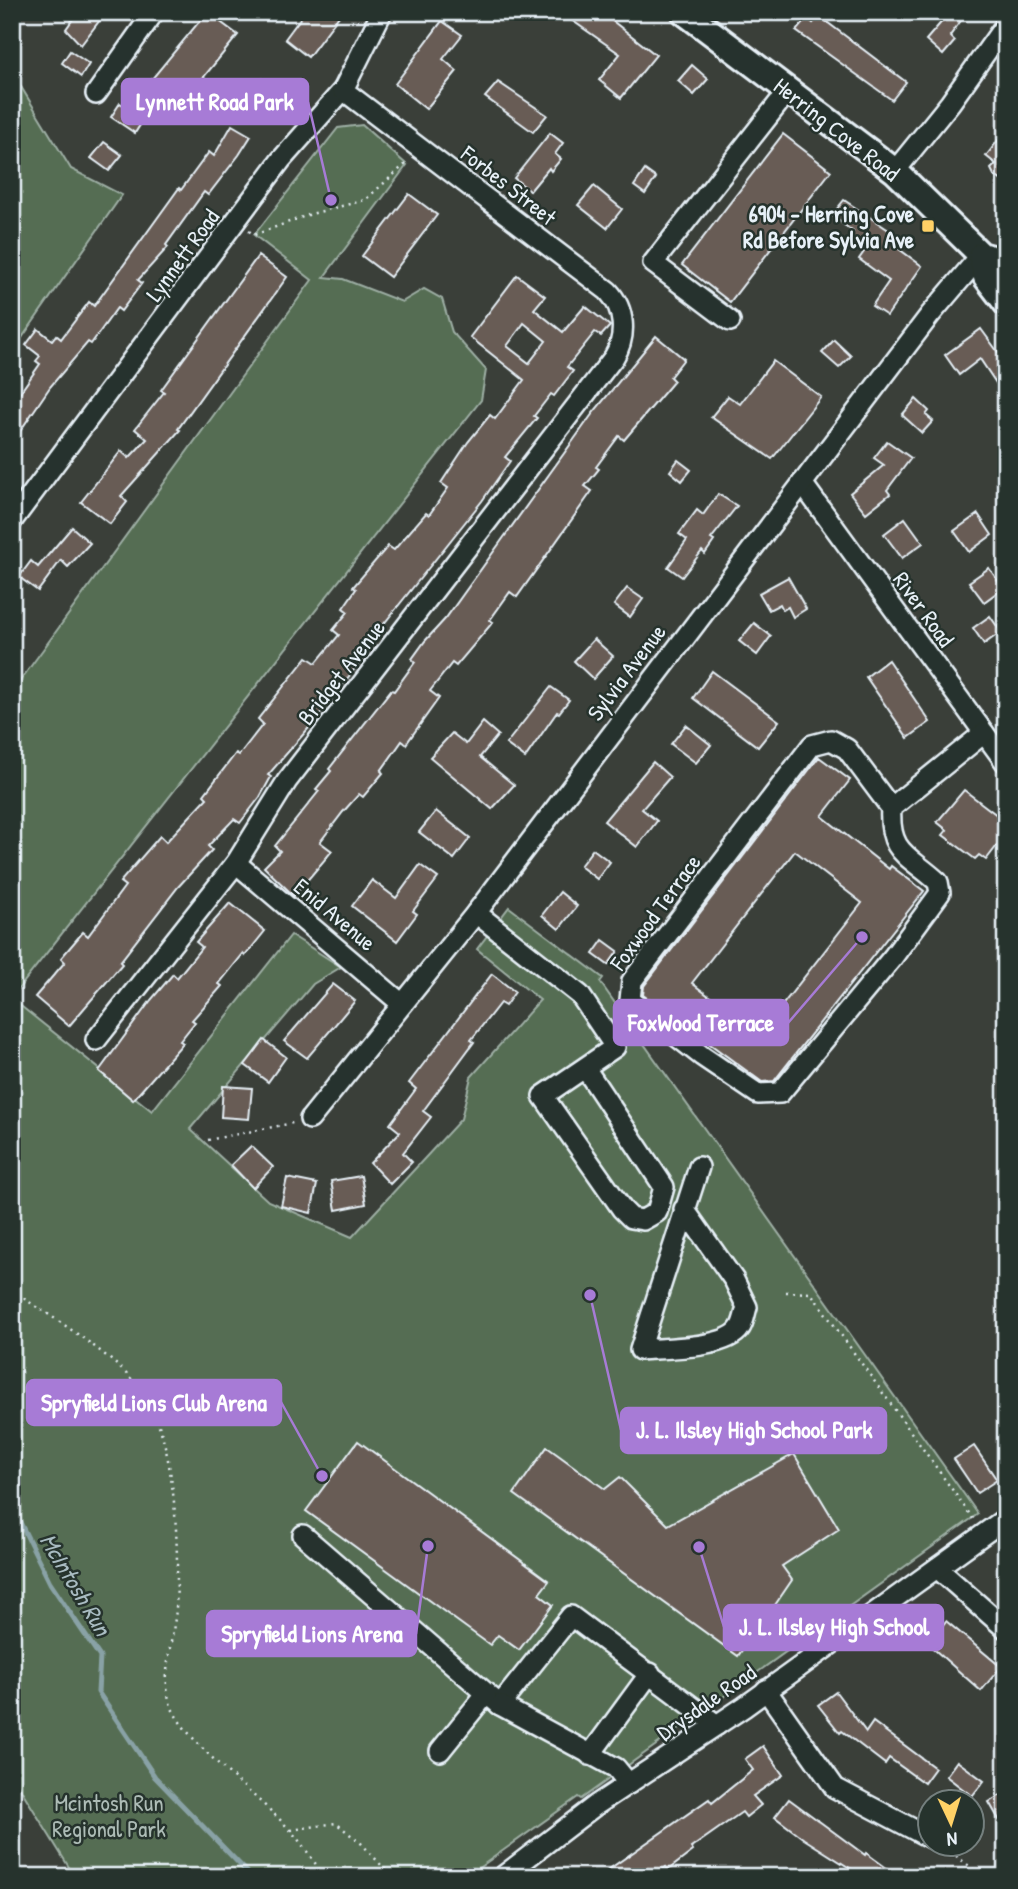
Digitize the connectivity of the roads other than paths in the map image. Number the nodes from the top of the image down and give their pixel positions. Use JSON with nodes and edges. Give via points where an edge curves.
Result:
{"nodes":[{"id":1,"x":154,"y":12,"type":"edge"},
{"id":2,"x":382,"y":12,"type":"edge"},
{"id":3,"x":684,"y":12,"type":"edge"},
{"id":4,"x":1006,"y":24,"type":"edge"},
{"id":5,"x":342,"y":90,"type":"junction"},
{"id":6,"x":788,"y":90,"type":"junction"},
{"id":7,"x":96,"y":94,"type":"dead end"},
{"id":8,"x":895,"y":171,"type":"junction"},
{"id":9,"x":981,"y":255,"type":"junction"},
{"id":10,"x":1006,"y":265,"type":"edge"},
{"id":11,"x":1006,"y":303,"type":"edge"},
{"id":12,"x":730,"y":321,"type":"dead end"},
{"id":13,"x":622,"y":334,"type":"joint"},
{"id":14,"x":802,"y":483,"type":"junction"},
{"id":15,"x":12,"y":522,"type":"edge"},
{"id":16,"x":984,"y":733,"type":"junction"},
{"id":17,"x":1006,"y":764,"type":"edge"},
{"id":18,"x":891,"y":808,"type":"junction"},
{"id":19,"x":236,"y":863,"type":"junction"},
{"id":20,"x":476,"y":913,"type":"junction"},
{"id":21,"x":402,"y":1004,"type":"junction"},
{"id":22,"x":96,"y":1040,"type":"dead end"},
{"id":23,"x":584,"y":1068,"type":"junction"},
{"id":24,"x":310,"y":1119,"type":"road end"},
{"id":25,"x":699,"y":1167,"type":"dead end"},
{"id":26,"x":684,"y":1209,"type":"junction"},
{"id":27,"x":1006,"y":1518,"type":"edge"},
{"id":28,"x":303,"y":1535,"type":"dead end"},
{"id":29,"x":937,"y":1568,"type":"junction"},
{"id":30,"x":1006,"y":1629,"type":"edge"},
{"id":31,"x":650,"y":1673,"type":"junction"},
{"id":32,"x":766,"y":1690,"type":"junction"},
{"id":33,"x":493,"y":1700,"type":"junction"},
{"id":34,"x":716,"y":1725,"type":"junction"},
{"id":35,"x":440,"y":1751,"type":"dead end"},
{"id":36,"x":590,"y":1755,"type":"junction"},
{"id":37,"x":629,"y":1784,"type":"junction"},
{"id":38,"x":916,"y":1830,"type":"edge"},
{"id":39,"x":502,"y":1877,"type":"edge"}],
"edges":[{"from":1,"to":7,"type":"street"},
{"from":2,"to":5,"type":"street","name":"Lynnett Road"},
{"from":3,"to":6,"type":"main road","name":"Herring Cove Road"},
{"from":4,"to":8,"type":"street"},
{"from":5,"to":13,"type":"street","name":"Forbes Street","via":[[608,291],[620,310]]},
{"from":5,"to":15,"type":"street","name":"Lynnett Road","via":[[281,160]]},
{"from":6,"to":8,"type":"main road","name":"Herring Cove Road"},
{"from":6,"to":12,"type":"street","via":[[653,263]]},
{"from":8,"to":9,"type":"main road","name":"Herring Cove Road"},
{"from":9,"to":10,"type":"main road","name":"Herring Cove Road"},
{"from":9,"to":11,"type":"main road","name":"Herring Cove Road","via":[[986,277]]},
{"from":9,"to":14,"type":"street","name":"Sylvia Avenue"},
{"from":13,"to":19,"type":"street","name":"Bridget Avenue","via":[[614,357],[287,781]]},
{"from":14,"to":16,"type":"street","name":"River Road"},
{"from":14,"to":20,"type":"street","name":"Sylvia Avenue"},
{"from":16,"to":17,"type":"street","name":"River Road"},
{"from":16,"to":18,"type":"street"},
{"from":18,"to":18,"type":"street","name":"Foxwood Terrace","via":[[893,842],[938,882],[940,893],[788,1088],[774,1096],[758,1094],[635,1007],[629,994],[632,981],[812,745],[831,740],[847,749]]},
{"from":19,"to":21,"type":"street","name":"Enid Avenue"},
{"from":19,"to":22,"type":"street","name":"Bridget Avenue"},
{"from":20,"to":21,"type":"street","name":"Sylvia Avenue"},
{"from":20,"to":23,"type":"street","via":[[580,995],[615,1048]]},
{"from":21,"to":24,"type":"street","name":"Sylvia Avenue"},
{"from":23,"to":23,"type":"street","via":[[543,1096],[622,1209],[643,1220],[656,1212],[664,1186]]},
{"from":25,"to":26,"type":"street"},
{"from":26,"to":26,"type":"street","via":[[734,1280],[747,1307],[740,1329],[730,1338],[704,1345],[640,1350]]},
{"from":27,"to":29,"type":"street","name":"Drysdale Road"},
{"from":28,"to":33,"type":"street"},
{"from":29,"to":30,"type":"street"},
{"from":29,"to":32,"type":"street","name":"Drysdale Road"},
{"from":31,"to":33,"type":"street","via":[[571,1616]]},
{"from":31,"to":34,"type":"street"},
{"from":31,"to":36,"type":"street"},
{"from":32,"to":34,"type":"street","name":"Drysdale Road"},
{"from":32,"to":38,"type":"street","via":[[835,1788]]},
{"from":33,"to":35,"type":"street"},
{"from":33,"to":36,"type":"street"},
{"from":34,"to":37,"type":"street","name":"Drysdale Road"},
{"from":36,"to":37,"type":"street","via":[[616,1768]]},
{"from":37,"to":39,"type":"street","name":"Drysdale Road"}]}
